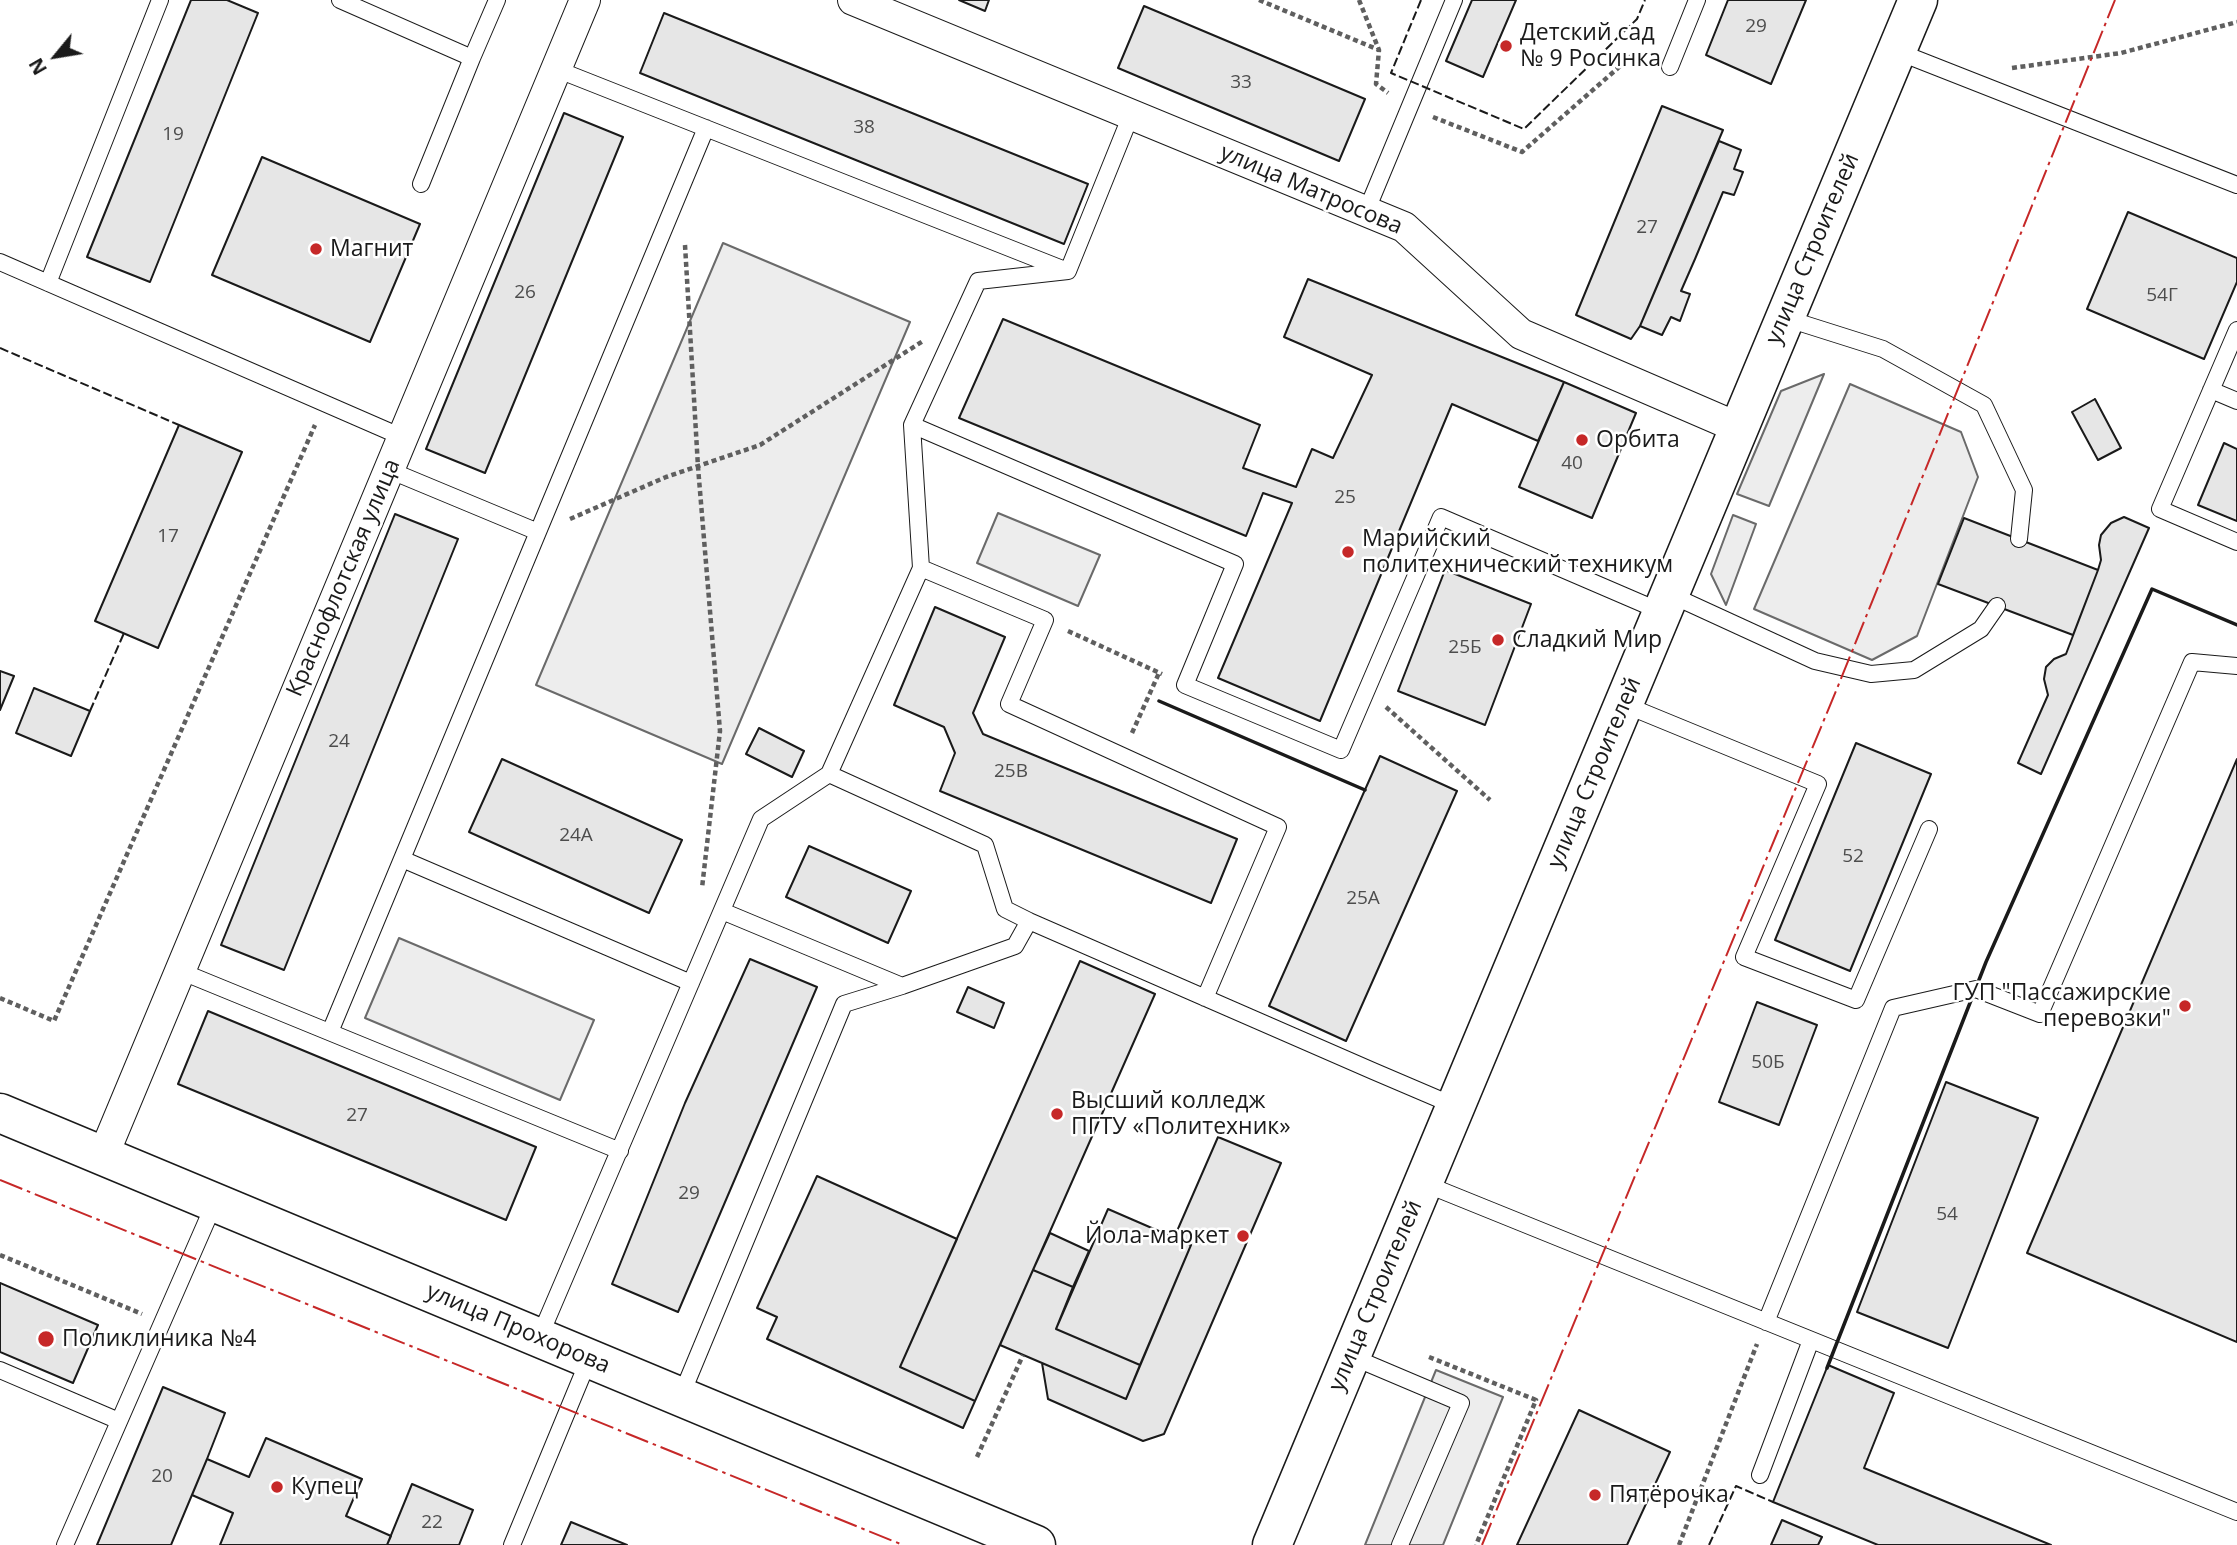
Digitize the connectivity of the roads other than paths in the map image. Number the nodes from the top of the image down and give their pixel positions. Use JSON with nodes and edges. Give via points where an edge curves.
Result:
{"nodes":[{"id":1,"x":160,"y":0,"type":"edge"},
{"id":2,"x":340,"y":0,"type":"edge"},
{"id":3,"x":497,"y":0,"type":"edge"},
{"id":4,"x":585,"y":0,"type":"edge"},
{"id":5,"x":853,"y":0,"type":"edge"},
{"id":6,"x":1454,"y":0,"type":"edge"},
{"id":7,"x":1697,"y":0,"type":"edge"},
{"id":8,"x":1918,"y":0,"type":"edge"},
{"id":9,"x":1896,"y":51,"type":"junction"},
{"id":10,"x":472,"y":58,"type":"junction"},
{"id":11,"x":1670,"y":67,"type":"dead end"},
{"id":12,"x":556,"y":69,"type":"junction"},
{"id":13,"x":1131,"y":115,"type":"junction"},
{"id":14,"x":706,"y":128,"type":"junction"},
{"id":15,"x":421,"y":184,"type":"dead end"},
{"id":16,"x":2237,"y":185,"type":"edge"},
{"id":17,"x":1366,"y":212,"type":"junction"},
{"id":18,"x":0,"y":262,"type":"edge"},
{"id":19,"x":1068,"y":271,"type":"junction"},
{"id":20,"x":48,"y":283,"type":"junction"},
{"id":21,"x":1785,"y":318,"type":"junction"},
{"id":22,"x":2237,"y":330,"type":"edge"},
{"id":23,"x":2211,"y":390,"type":"junction"},
{"id":24,"x":2237,"y":401,"type":"edge"},
{"id":25,"x":912,"y":425,"type":"junction"},
{"id":26,"x":1739,"y":428,"type":"junction"},
{"id":27,"x":402,"y":437,"type":"junction"},
{"id":28,"x":389,"y":470,"type":"junction"},
{"id":29,"x":538,"y":532,"type":"junction"},
{"id":30,"x":2019,"y":539,"type":"dead end"},
{"id":31,"x":2237,"y":542,"type":"edge"},
{"id":32,"x":921,"y":568,"type":"junction"},
{"id":33,"x":1666,"y":603,"type":"junction"},
{"id":34,"x":1997,"y":606,"type":"dead end"},
{"id":35,"x":2237,"y":666,"type":"edge"},
{"id":36,"x":1623,"y":704,"type":"junction"},
{"id":37,"x":830,"y":774,"type":"junction"},
{"id":38,"x":1929,"y":829,"type":"dead end"},
{"id":39,"x":402,"y":859,"type":"junction"},
{"id":40,"x":722,"y":911,"type":"junction"},
{"id":41,"x":1029,"y":921,"type":"junction"},
{"id":42,"x":180,"y":971,"type":"junction"},
{"id":43,"x":691,"y":983,"type":"junction"},
{"id":44,"x":902,"y":986,"type":"junction"},
{"id":45,"x":1205,"y":998,"type":"junction"},
{"id":46,"x":330,"y":1032,"type":"junction"},
{"id":47,"x":1455,"y":1106,"type":"junction"},
{"id":48,"x":0,"y":1113,"type":"edge"},
{"id":49,"x":620,"y":1151,"type":"junction"},
{"id":50,"x":103,"y":1156,"type":"junction"},
{"id":51,"x":1423,"y":1182,"type":"junction"},
{"id":52,"x":215,"y":1202,"type":"junction"},
{"id":53,"x":1766,"y":1322,"type":"junction"},
{"id":54,"x":539,"y":1338,"type":"junction"},
{"id":55,"x":1811,"y":1340,"type":"junction"},
{"id":56,"x":1350,"y":1356,"type":"junction"},
{"id":57,"x":589,"y":1359,"type":"junction"},
{"id":58,"x":0,"y":1370,"type":"edge"},
{"id":59,"x":681,"y":1397,"type":"junction"},
{"id":60,"x":119,"y":1421,"type":"junction"},
{"id":61,"x":1759,"y":1475,"type":"dead end"},
{"id":62,"x":2237,"y":1512,"type":"edge"},
{"id":63,"x":986,"y":1535,"type":"edge"},
{"id":64,"x":65,"y":1545,"type":"edge"},
{"id":65,"x":512,"y":1545,"type":"edge"},
{"id":66,"x":1036,"y":1545,"type":"edge"},
{"id":67,"x":1272,"y":1545,"type":"edge"},
{"id":68,"x":1401,"y":1545,"type":"edge"}],
"edges":[{"from":1,"to":20,"type":"lane"},
{"from":2,"to":10,"type":"lane"},
{"from":3,"to":10,"type":"lane"},
{"from":4,"to":12,"type":"street","name":"Краснофлотская улица"},
{"from":5,"to":13,"type":"street","name":"улица Матросова"},
{"from":6,"to":17,"type":"lane"},
{"from":7,"to":11,"type":"lane"},
{"from":8,"to":9,"type":"main road","name":"улица Строителей"},
{"from":9,"to":16,"type":"lane"},
{"from":9,"to":21,"type":"main road","name":"улица Строителей"},
{"from":10,"to":15,"type":"lane"},
{"from":12,"to":14,"type":"lane"},
{"from":12,"to":27,"type":"street","name":"Краснофлотская улица"},
{"from":13,"to":17,"type":"street","name":"улица Матросова"},
{"from":13,"to":19,"type":"lane"},
{"from":14,"to":19,"type":"lane"},
{"from":14,"to":29,"type":"lane"},
{"from":17,"to":26,"type":"street","name":"улица Матросова","via":[[1404,228],[1521,334]]},
{"from":18,"to":20,"type":"lane"},
{"from":19,"to":25,"type":"lane","via":[[978,281]]},
{"from":20,"to":27,"type":"lane"},
{"from":21,"to":26,"type":"main road","name":"улица Строителей"},
{"from":21,"to":30,"type":"lane","via":[[1883,349],[1984,405],[2024,490]]},
{"from":22,"to":23,"type":"lane"},
{"from":23,"to":24,"type":"lane"},
{"from":23,"to":31,"type":"lane","via":[[2160,509]]},
{"from":25,"to":32,"type":"lane"},
{"from":25,"to":33,"type":"lane","via":[[1235,564],[1185,685],[1341,750],[1441,517]]},
{"from":26,"to":33,"type":"main road","name":"улица Строителей"},
{"from":27,"to":28,"type":"street","name":"Краснофлотская улица"},
{"from":28,"to":29,"type":"lane"},
{"from":28,"to":42,"type":"street","name":"Краснофлотская улица"},
{"from":29,"to":39,"type":"lane"},
{"from":32,"to":37,"type":"lane"},
{"from":32,"to":45,"type":"lane","via":[[1045,620],[1009,704],[1278,827]]},
{"from":33,"to":34,"type":"lane","via":[[1815,661],[1871,674],[1914,670],[1982,629]]},
{"from":33,"to":36,"type":"main road","name":"улица Строителей"},
{"from":35,"to":53,"type":"lane","via":[[2192,662],[2040,1014],[1976,989],[1894,1008]]},
{"from":36,"to":38,"type":"lane","via":[[1818,784],[1744,957],[1856,1000]]},
{"from":36,"to":47,"type":"main road","name":"улица Строителей"},
{"from":37,"to":40,"type":"lane","via":[[761,819]]},
{"from":37,"to":41,"type":"lane","via":[[985,845],[1004,909]]},
{"from":39,"to":43,"type":"lane"},
{"from":39,"to":46,"type":"lane"},
{"from":40,"to":43,"type":"lane"},
{"from":40,"to":44,"type":"lane"},
{"from":41,"to":44,"type":"lane","via":[[1015,946]]},
{"from":41,"to":45,"type":"lane"},
{"from":42,"to":46,"type":"lane"},
{"from":42,"to":50,"type":"street","name":"Краснофлотская улица"},
{"from":43,"to":49,"type":"lane"},
{"from":44,"to":59,"type":"lane","via":[[844,1004]]},
{"from":45,"to":47,"type":"lane"},
{"from":46,"to":49,"type":"lane"},
{"from":47,"to":51,"type":"main road","name":"улица Строителей"},
{"from":48,"to":50,"type":"main road","name":"улица Прохорова"},
{"from":49,"to":54,"type":"lane"},
{"from":50,"to":52,"type":"main road","name":"улица Прохорова"},
{"from":51,"to":53,"type":"lane"},
{"from":51,"to":56,"type":"main road","name":"улица Строителей"},
{"from":52,"to":54,"type":"main road","name":"улица Прохорова"},
{"from":52,"to":60,"type":"lane"},
{"from":53,"to":55,"type":"lane"},
{"from":54,"to":57,"type":"main road","name":"улица Прохорова"},
{"from":55,"to":61,"type":"lane"},
{"from":55,"to":62,"type":"lane"},
{"from":56,"to":67,"type":"main road","name":"улица Строителей"},
{"from":56,"to":68,"type":"lane","via":[[1461,1403]]},
{"from":57,"to":59,"type":"main road","name":"улица Прохорова"},
{"from":57,"to":65,"type":"lane"},
{"from":58,"to":60,"type":"lane"},
{"from":59,"to":63,"type":"main road","name":"улица Прохорова"},
{"from":60,"to":64,"type":"lane"},
{"from":63,"to":66,"type":"main road","name":"улица Прохорова"}]}
